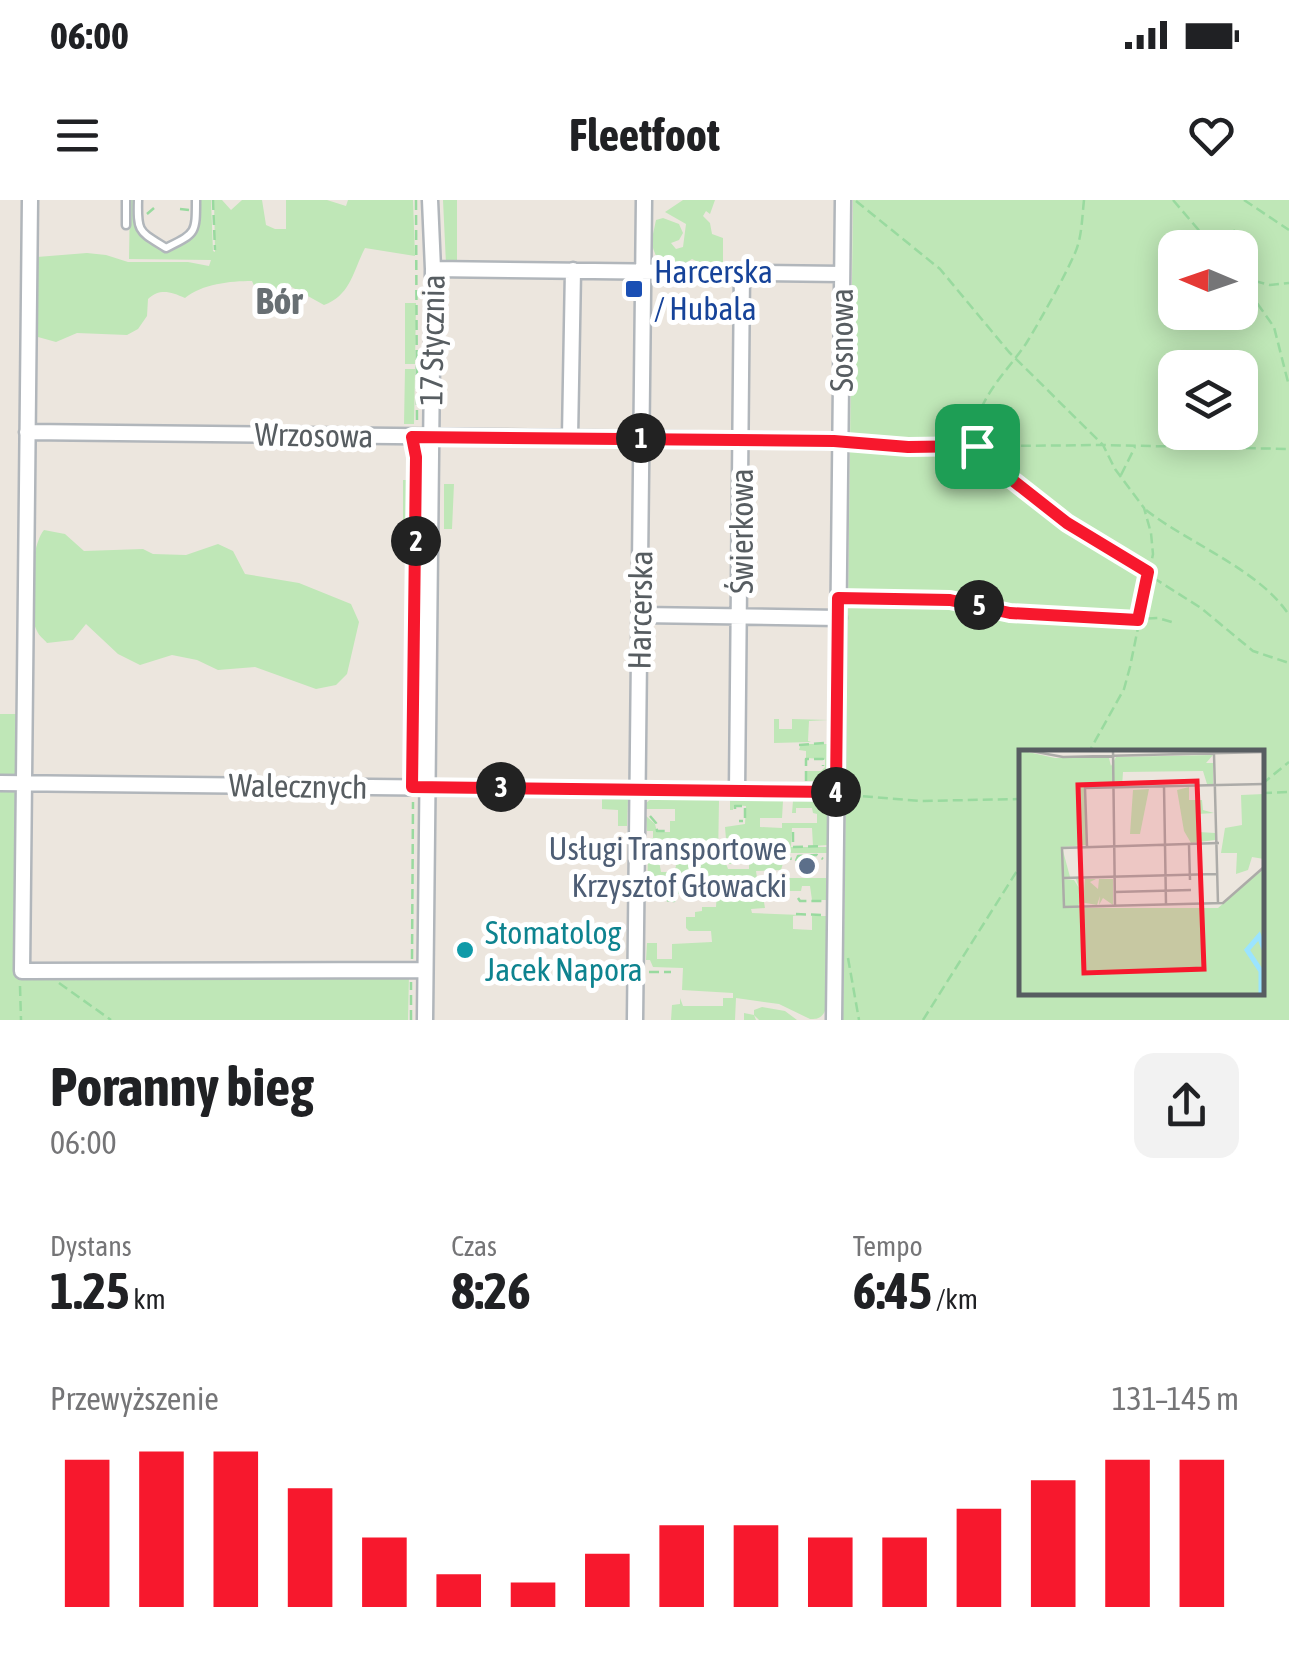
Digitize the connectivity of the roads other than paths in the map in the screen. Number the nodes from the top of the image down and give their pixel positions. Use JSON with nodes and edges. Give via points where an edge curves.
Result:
{"nodes":[{"id":1,"x":30,"y":200,"type":"edge"},
{"id":2,"x":126,"y":200,"type":"edge"},
{"id":3,"x":138,"y":200,"type":"edge"},
{"id":4,"x":196,"y":200,"type":"edge"},
{"id":5,"x":430,"y":200,"type":"edge"},
{"id":6,"x":644,"y":200,"type":"edge"},
{"id":7,"x":842,"y":200,"type":"edge"},
{"id":8,"x":126,"y":225,"type":"dead end"},
{"id":9,"x":433,"y":269,"type":"junction"},
{"id":10,"x":573,"y":270,"type":"junction"},
{"id":11,"x":643,"y":271,"type":"junction"},
{"id":12,"x":742,"y":272,"type":"junction"},
{"id":13,"x":842,"y":274,"type":"junction"},
{"id":14,"x":27,"y":432,"type":"junction"},
{"id":15,"x":431,"y":437,"type":"junction"},
{"id":16,"x":570,"y":437,"type":"junction"},
{"id":17,"x":642,"y":438,"type":"junction"},
{"id":18,"x":742,"y":440,"type":"junction"},
{"id":19,"x":841,"y":442,"type":"junction"},
{"id":20,"x":640,"y":615,"type":"junction"},
{"id":21,"x":740,"y":617,"type":"junction"},
{"id":22,"x":838,"y":618,"type":"junction"},
{"id":23,"x":0,"y":783,"type":"edge"},
{"id":24,"x":24,"y":783,"type":"junction"},
{"id":25,"x":419,"y":787,"type":"junction"},
{"id":26,"x":638,"y":790,"type":"junction"},
{"id":27,"x":737,"y":791,"type":"junction"},
{"id":28,"x":836,"y":792,"type":"junction"},
{"id":29,"x":418,"y":970,"type":"junction"},
{"id":30,"x":425,"y":1020,"type":"edge"},
{"id":31,"x":635,"y":1020,"type":"edge"},
{"id":32,"x":834,"y":1020,"type":"edge"}],
"edges":[{"from":1,"to":14,"type":"street"},
{"from":2,"to":8,"type":"lane"},
{"from":3,"to":4,"type":"lane","via":[[137,226],[166,248],[196,228]]},
{"from":5,"to":9,"type":"street","name":"17 Stycznia"},
{"from":6,"to":11,"type":"street","name":"Harcerska"},
{"from":7,"to":13,"type":"street","name":"Sosnowa"},
{"from":9,"to":10,"type":"street"},
{"from":9,"to":15,"type":"street","name":"17 Stycznia"},
{"from":10,"to":11,"type":"street"},
{"from":10,"to":16,"type":"street"},
{"from":11,"to":12,"type":"street"},
{"from":11,"to":17,"type":"street","name":"Harcerska"},
{"from":12,"to":13,"type":"street"},
{"from":12,"to":18,"type":"street","name":"Świerkowa"},
{"from":13,"to":19,"type":"street","name":"Sosnowa"},
{"from":14,"to":15,"type":"street","name":"Wrzosowa"},
{"from":14,"to":24,"type":"street"},
{"from":15,"to":16,"type":"street","name":"Wrzosowa"},
{"from":15,"to":25,"type":"street","name":"17 Stycznia"},
{"from":16,"to":17,"type":"street","name":"Wrzosowa"},
{"from":17,"to":18,"type":"street","name":"Wrzosowa"},
{"from":17,"to":20,"type":"street","name":"Harcerska"},
{"from":18,"to":19,"type":"street","name":"Wrzosowa"},
{"from":18,"to":21,"type":"street","name":"Świerkowa"},
{"from":19,"to":22,"type":"street","name":"Sosnowa"},
{"from":20,"to":21,"type":"street"},
{"from":20,"to":26,"type":"street","name":"Harcerska"},
{"from":21,"to":22,"type":"street"},
{"from":21,"to":27,"type":"street","name":"Świerkowa"},
{"from":22,"to":28,"type":"street","name":"Sosnowa"},
{"from":23,"to":24,"type":"street","name":"Walecznych"},
{"from":24,"to":25,"type":"street","name":"Walecznych"},
{"from":24,"to":29,"type":"street","via":[[22,972]]},
{"from":25,"to":26,"type":"street","name":"Walecznych"},
{"from":25,"to":29,"type":"street","name":"17 Stycznia"},
{"from":26,"to":27,"type":"street","name":"Walecznych"},
{"from":26,"to":31,"type":"street","name":"Harcerska"},
{"from":27,"to":28,"type":"street","name":"Walecznych"},
{"from":28,"to":32,"type":"street","name":"Sosnowa"},
{"from":29,"to":30,"type":"street","name":"17 Stycznia"}]}
